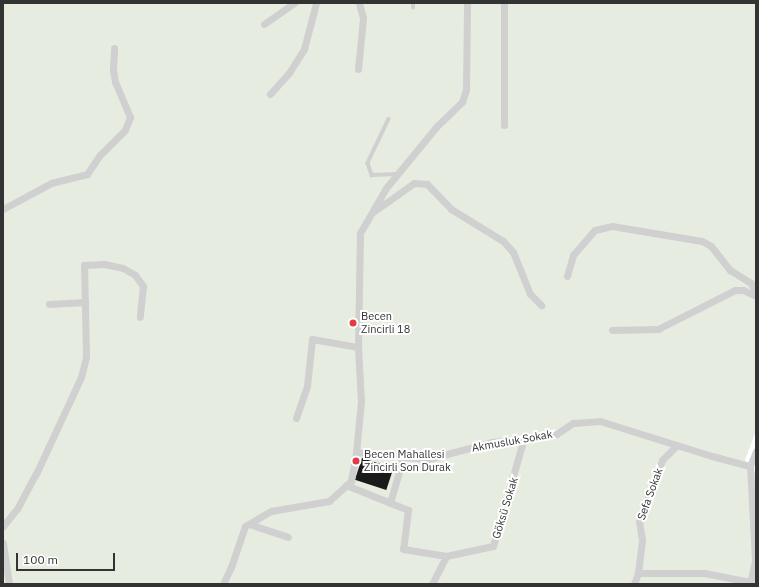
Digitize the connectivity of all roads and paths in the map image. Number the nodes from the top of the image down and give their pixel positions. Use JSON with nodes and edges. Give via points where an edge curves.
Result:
{"nodes":[{"id":1,"x":294,"y":3,"type":"edge"},
{"id":2,"x":316,"y":3,"type":"edge"},
{"id":3,"x":359,"y":3,"type":"edge"},
{"id":4,"x":413,"y":3,"type":"edge"},
{"id":5,"x":467,"y":3,"type":"edge"},
{"id":6,"x":504,"y":3,"type":"edge"},
{"id":7,"x":413,"y":8,"type":"dead end"},
{"id":8,"x":264,"y":24,"type":"dead end"},
{"id":9,"x":114,"y":48,"type":"dead end"},
{"id":10,"x":358,"y":70,"type":"dead end"},
{"id":11,"x":270,"y":94,"type":"dead end"},
{"id":12,"x":389,"y":119,"type":"dead end"},
{"id":13,"x":504,"y":125,"type":"dead end"},
{"id":14,"x":397,"y":174,"type":"junction"},
{"id":15,"x":3,"y":209,"type":"edge"},
{"id":16,"x":369,"y":214,"type":"junction"},
{"id":17,"x":567,"y":276,"type":"dead end"},
{"id":18,"x":756,"y":295,"type":"edge"},
{"id":19,"x":85,"y":302,"type":"junction"},
{"id":20,"x":49,"y":304,"type":"dead end"},
{"id":21,"x":541,"y":305,"type":"dead end"},
{"id":22,"x":140,"y":317,"type":"dead end"},
{"id":23,"x":612,"y":330,"type":"dead end"},
{"id":24,"x":358,"y":347,"type":"junction"},
{"id":25,"x":296,"y":418,"type":"dead end"},
{"id":26,"x":524,"y":438,"type":"junction"},
{"id":27,"x":677,"y":445,"type":"junction"},
{"id":28,"x":756,"y":451,"type":"edge"},
{"id":29,"x":356,"y":452,"type":"junction"},
{"id":30,"x":403,"y":458,"type":"junction"},
{"id":31,"x":750,"y":466,"type":"junction"},
{"id":32,"x":346,"y":485,"type":"junction"},
{"id":33,"x":390,"y":503,"type":"junction"},
{"id":34,"x":754,"y":504,"type":"edge"},
{"id":35,"x":249,"y":524,"type":"junction"},
{"id":36,"x":3,"y":526,"type":"edge"},
{"id":37,"x":288,"y":537,"type":"dead end"},
{"id":38,"x":3,"y":543,"type":"edge"},
{"id":39,"x":446,"y":556,"type":"junction"},
{"id":40,"x":638,"y":573,"type":"junction"},
{"id":41,"x":750,"y":583,"type":"edge"},
{"id":42,"x":9,"y":584,"type":"edge"},
{"id":43,"x":223,"y":584,"type":"edge"},
{"id":44,"x":432,"y":584,"type":"edge"},
{"id":45,"x":634,"y":584,"type":"edge"}],
"edges":[{"from":1,"to":8,"type":"street"},
{"from":2,"to":11,"type":"street","via":[[304,49],[289,73]]},
{"from":3,"to":10,"type":"street","via":[[363,18]]},
{"from":4,"to":7,"type":"lane"},
{"from":5,"to":14,"type":"street","via":[[466,90],[462,102],[436,126]]},
{"from":6,"to":13,"type":"street"},
{"from":9,"to":15,"type":"street","via":[[115,82],[130,117],[125,130],[100,155],[87,174],[51,183]]},
{"from":12,"to":14,"type":"lane","via":[[368,163],[372,175]]},
{"from":14,"to":16,"type":"street"},
{"from":16,"to":21,"type":"street","via":[[414,183],[427,184],[451,209],[503,241],[513,252],[522,281]]},
{"from":16,"to":24,"type":"street","via":[[360,233]]},
{"from":17,"to":18,"type":"street","via":[[569,261],[577,250],[595,230],[612,226],[702,240],[711,246],[730,270],[751,283]]},
{"from":18,"to":23,"type":"street","via":[[735,290],[658,329]]},
{"from":19,"to":20,"type":"street"},
{"from":19,"to":22,"type":"street","via":[[84,265],[104,264],[123,268],[135,275],[143,286]]},
{"from":19,"to":36,"type":"street","via":[[86,357],[82,377],[36,474],[17,509]]},
{"from":24,"to":25,"type":"street","via":[[312,339],[307,386]]},
{"from":24,"to":29,"type":"street","via":[[361,402]]},
{"from":26,"to":27,"type":"street","name":"Akmusluk Sokak","via":[[555,435],[573,423],[600,421]]},
{"from":26,"to":30,"type":"street","name":"Akmusluk Sokak","via":[[492,442],[428,459]]},
{"from":26,"to":39,"type":"street","name":"Göksü Sokak","via":[[493,546]]},
{"from":27,"to":31,"type":"street","name":"Akmusluk Sokak"},
{"from":27,"to":40,"type":"street","name":"Sefa Sokak","via":[[662,460],[640,516],[641,556]]},
{"from":28,"to":31,"type":"street"},
{"from":29,"to":30,"type":"street","name":"Akmusluk Sokak"},
{"from":29,"to":32,"type":"street","via":[[351,481]]},
{"from":30,"to":33,"type":"street"},
{"from":31,"to":34,"type":"street"},
{"from":32,"to":33,"type":"street"},
{"from":32,"to":35,"type":"street","via":[[329,501],[271,512]]},
{"from":33,"to":39,"type":"street","via":[[408,510],[403,549]]},
{"from":34,"to":41,"type":"street","via":[[755,560]]},
{"from":35,"to":37,"type":"street"},
{"from":35,"to":43,"type":"street","via":[[245,526],[232,567]]},
{"from":38,"to":42,"type":"street","via":[[6,547]]},
{"from":39,"to":44,"type":"street"},
{"from":40,"to":41,"type":"street","via":[[704,573]]},
{"from":40,"to":45,"type":"street","name":"Sefa Sokak"}]}
